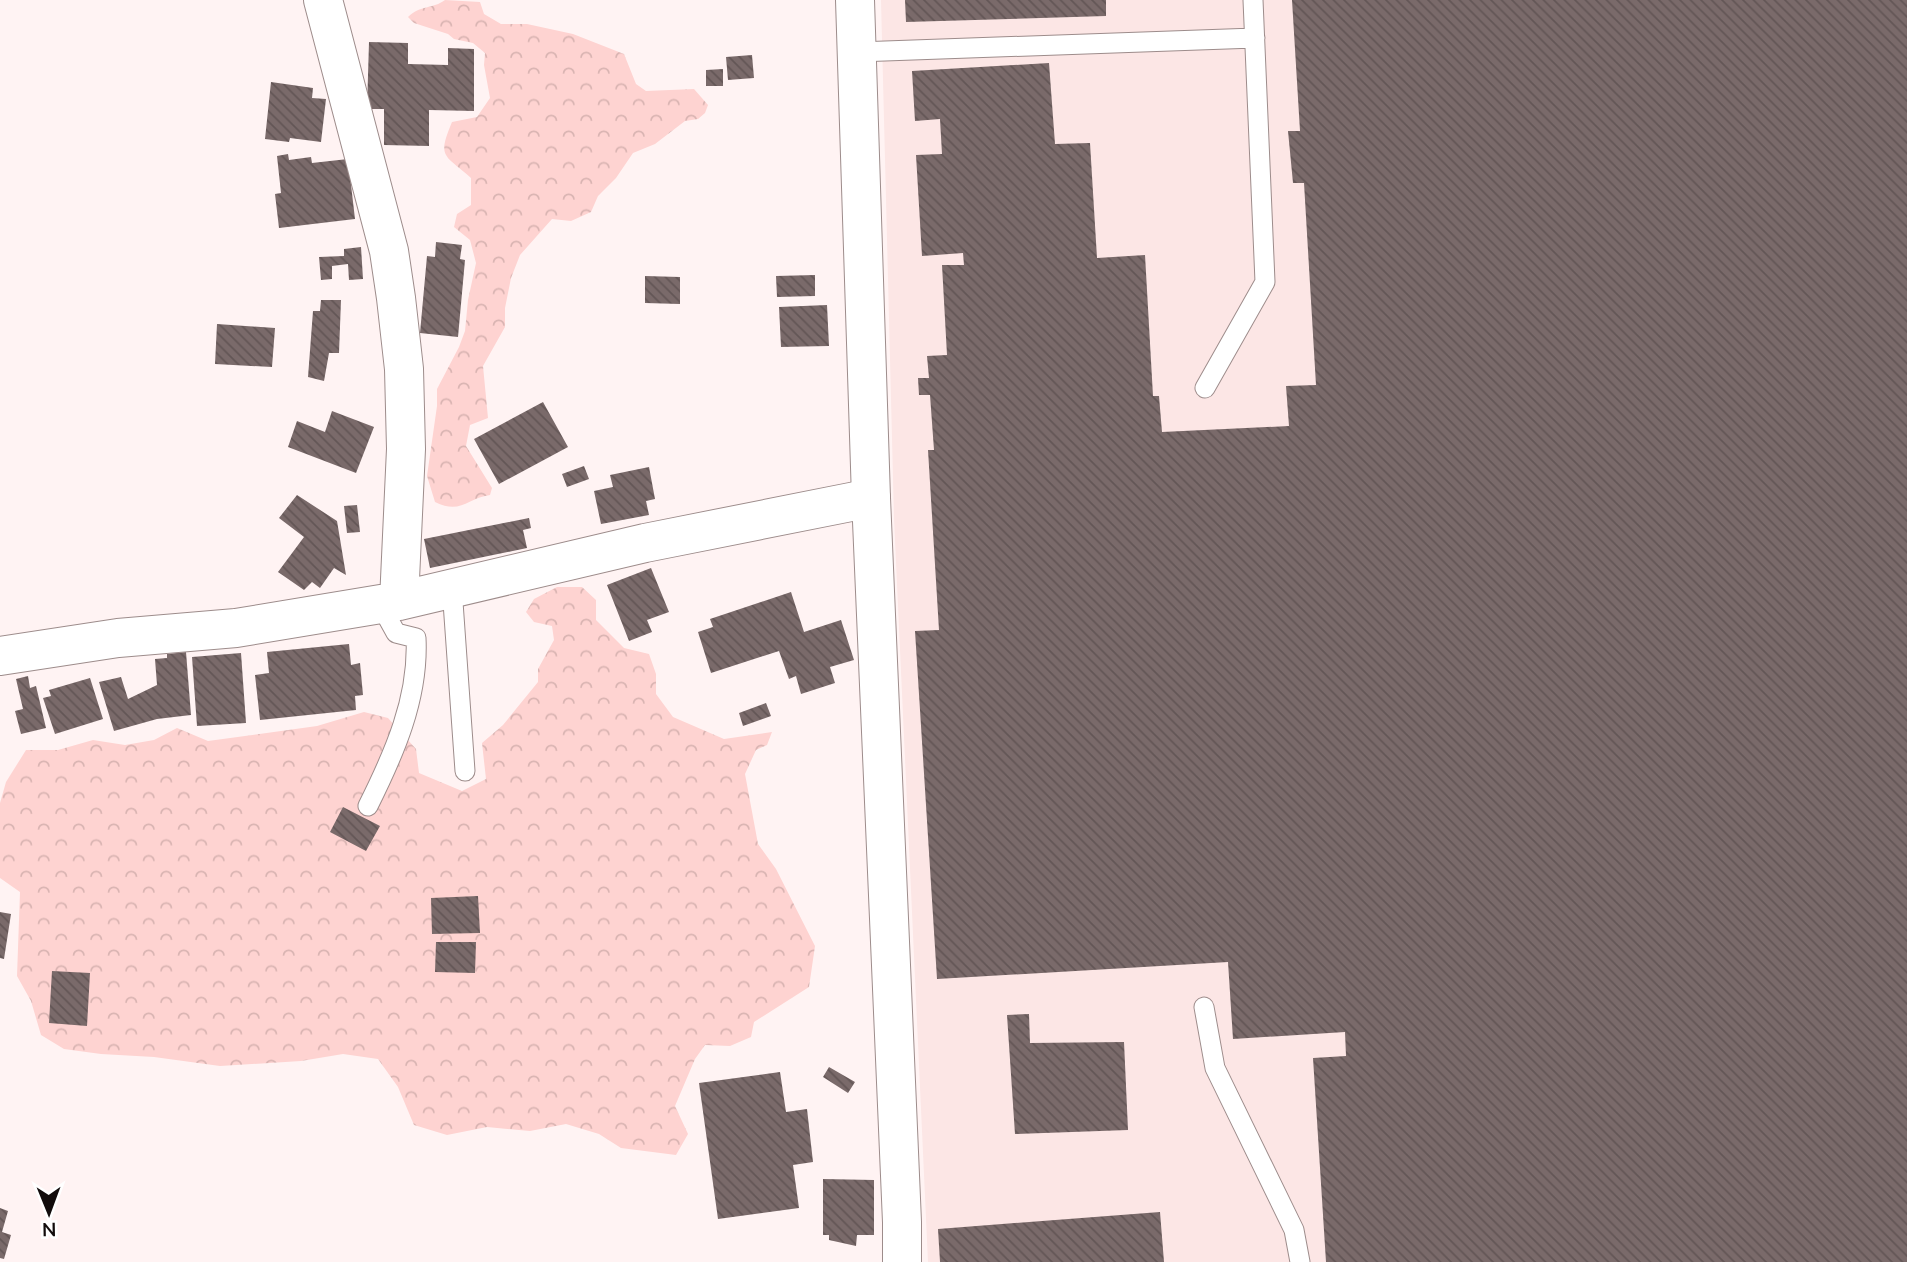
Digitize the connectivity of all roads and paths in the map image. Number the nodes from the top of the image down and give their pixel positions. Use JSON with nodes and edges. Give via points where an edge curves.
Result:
{"nodes":[{"id":1,"x":323,"y":0,"type":"edge"},
{"id":2,"x":855,"y":0,"type":"edge"},
{"id":3,"x":1253,"y":0,"type":"edge"},
{"id":4,"x":1255,"y":37,"type":"junction"},
{"id":5,"x":857,"y":52,"type":"junction"},
{"id":6,"x":1205,"y":388,"type":"dead end"},
{"id":7,"x":872,"y":498,"type":"junction"},
{"id":8,"x":452,"y":588,"type":"junction"},
{"id":9,"x":389,"y":603,"type":"junction"},
{"id":10,"x":0,"y":656,"type":"edge"},
{"id":11,"x":465,"y":771,"type":"dead end"},
{"id":12,"x":368,"y":806,"type":"dead end"},
{"id":13,"x":1204,"y":1007,"type":"dead end"},
{"id":14,"x":902,"y":1262,"type":"edge"},
{"id":15,"x":1300,"y":1262,"type":"edge"}],
"edges":[{"from":1,"to":9,"type":"street","via":[[389,251],[404,369],[406,449]]},
{"from":2,"to":5,"type":"street"},
{"from":3,"to":4,"type":"lane"},
{"from":4,"to":5,"type":"lane"},
{"from":4,"to":6,"type":"lane","via":[[1265,282]]},
{"from":5,"to":7,"type":"street"},
{"from":7,"to":8,"type":"street","via":[[645,543]]},
{"from":7,"to":14,"type":"street"},
{"from":8,"to":9,"type":"street"},
{"from":8,"to":11,"type":"lane"},
{"from":9,"to":10,"type":"street","via":[[236,628],[118,638]]},
{"from":9,"to":12,"type":"lane","via":[[396,633],[416,638],[417,652],[401,731]]},
{"from":13,"to":15,"type":"lane","via":[[1215,1068],[1294,1230]]}]}
